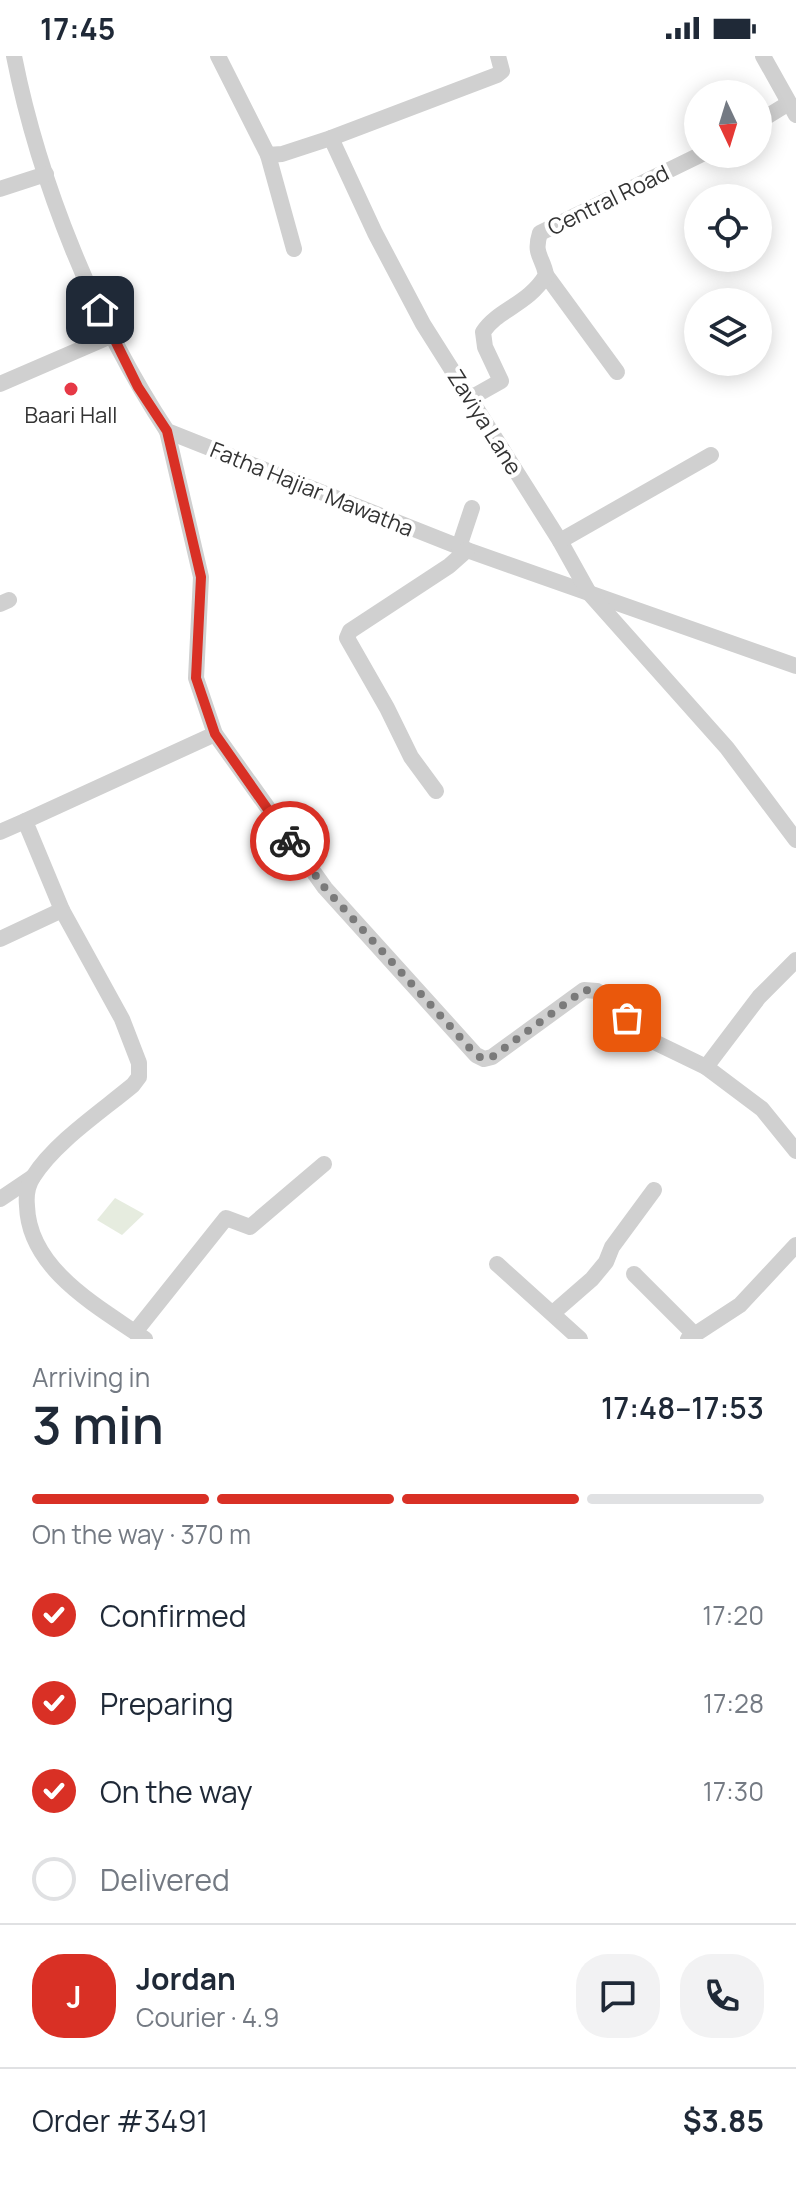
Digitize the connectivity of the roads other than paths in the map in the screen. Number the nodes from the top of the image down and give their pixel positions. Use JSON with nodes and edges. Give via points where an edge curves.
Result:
{"nodes":[{"id":1,"x":14,"y":56,"type":"edge"},
{"id":2,"x":218,"y":56,"type":"edge"},
{"id":3,"x":498,"y":56,"type":"edge"},
{"id":4,"x":763,"y":56,"type":"edge"},
{"id":5,"x":792,"y":109,"type":"edge"},
{"id":6,"x":772,"y":117,"type":"edge"},
{"id":7,"x":331,"y":138,"type":"junction"},
{"id":8,"x":268,"y":155,"type":"junction"},
{"id":9,"x":684,"y":163,"type":"edge"},
{"id":10,"x":46,"y":174,"type":"junction"},
{"id":11,"x":0,"y":189,"type":"edge"},
{"id":12,"x":294,"y":249,"type":"dead end"},
{"id":13,"x":546,"y":275,"type":"junction"},
{"id":14,"x":111,"y":336,"type":"junction"},
{"id":15,"x":617,"y":372,"type":"dead end"},
{"id":16,"x":0,"y":384,"type":"edge"},
{"id":17,"x":469,"y":399,"type":"junction"},
{"id":18,"x":167,"y":431,"type":"junction"},
{"id":19,"x":711,"y":455,"type":"dead end"},
{"id":20,"x":472,"y":508,"type":"dead end"},
{"id":21,"x":560,"y":541,"type":"junction"},
{"id":22,"x":463,"y":549,"type":"junction"},
{"id":23,"x":589,"y":593,"type":"junction"},
{"id":24,"x":796,"y":666,"type":"edge"},
{"id":25,"x":215,"y":734,"type":"junction"},
{"id":26,"x":436,"y":791,"type":"dead end"},
{"id":27,"x":25,"y":821,"type":"junction"},
{"id":28,"x":0,"y":832,"type":"edge"},
{"id":29,"x":796,"y":840,"type":"edge"},
{"id":30,"x":62,"y":910,"type":"junction"},
{"id":31,"x":0,"y":939,"type":"edge"},
{"id":32,"x":796,"y":960,"type":"edge"},
{"id":33,"x":706,"y":1067,"type":"junction"},
{"id":34,"x":796,"y":1151,"type":"edge"},
{"id":35,"x":324,"y":1164,"type":"dead end"},
{"id":36,"x":33,"y":1177,"type":"junction"},
{"id":37,"x":654,"y":1190,"type":"dead end"},
{"id":38,"x":0,"y":1199,"type":"edge"},
{"id":39,"x":796,"y":1245,"type":"edge"},
{"id":40,"x":497,"y":1264,"type":"dead end"},
{"id":41,"x":634,"y":1274,"type":"dead end"},
{"id":42,"x":553,"y":1313,"type":"junction"},
{"id":43,"x":691,"y":1336,"type":"edge"},
{"id":44,"x":142,"y":1337,"type":"edge"},
{"id":45,"x":580,"y":1339,"type":"edge"}],
"edges":[{"from":1,"to":10,"type":"street"},
{"from":2,"to":8,"type":"street"},
{"from":3,"to":7,"type":"street","via":[[502,71],[497,75]]},
{"from":4,"to":5,"type":"street"},
{"from":5,"to":6,"type":"street"},
{"from":7,"to":8,"type":"street"},
{"from":7,"to":17,"type":"street","name":"Zaviya Lane","via":[[409,298]]},
{"from":8,"to":12,"type":"street"},
{"from":9,"to":13,"type":"street","name":"Central Road","via":[[540,233],[536,245]]},
{"from":10,"to":11,"type":"street"},
{"from":10,"to":14,"type":"street"},
{"from":13,"to":15,"type":"street"},
{"from":13,"to":17,"type":"street","via":[[532,294],[490,321],[483,332],[501,381]]},
{"from":14,"to":16,"type":"street"},
{"from":14,"to":18,"type":"street"},
{"from":17,"to":21,"type":"street","name":"Zaviya Lane"},
{"from":18,"to":22,"type":"street","name":"Fatha Hajiar Mawatha"},
{"from":18,"to":25,"type":"street","via":[[201,577],[196,678]]},
{"from":19,"to":21,"type":"street"},
{"from":20,"to":22,"type":"street"},
{"from":21,"to":23,"type":"street","name":"Zaviya Lane"},
{"from":22,"to":23,"type":"street","name":"Fatha Hajiar Mawatha"},
{"from":22,"to":26,"type":"street","via":[[449,566],[348,634],[411,757]]},
{"from":23,"to":24,"type":"street","name":"Fatha Hajiar Mawatha"},
{"from":23,"to":29,"type":"street","name":"Zaviya Lane","via":[[727,748]]},
{"from":25,"to":27,"type":"street"},
{"from":25,"to":33,"type":"street","via":[[325,888],[476,1055],[492,1057],[584,990],[610,999],[644,1037]]},
{"from":27,"to":28,"type":"street"},
{"from":27,"to":30,"type":"street"},
{"from":30,"to":31,"type":"street"},
{"from":30,"to":36,"type":"street","via":[[122,1019],[139,1077]]},
{"from":32,"to":33,"type":"street","via":[[759,997]]},
{"from":33,"to":34,"type":"street","via":[[762,1109]]},
{"from":35,"to":44,"type":"street","via":[[250,1227],[226,1218]]},
{"from":36,"to":38,"type":"street"},
{"from":36,"to":44,"type":"street","via":[[26,1194],[27,1221],[37,1248],[68,1284]]},
{"from":37,"to":42,"type":"street","via":[[606,1262]]},
{"from":39,"to":43,"type":"street","via":[[740,1305]]},
{"from":40,"to":42,"type":"street"},
{"from":41,"to":43,"type":"street"},
{"from":42,"to":45,"type":"street"}]}
